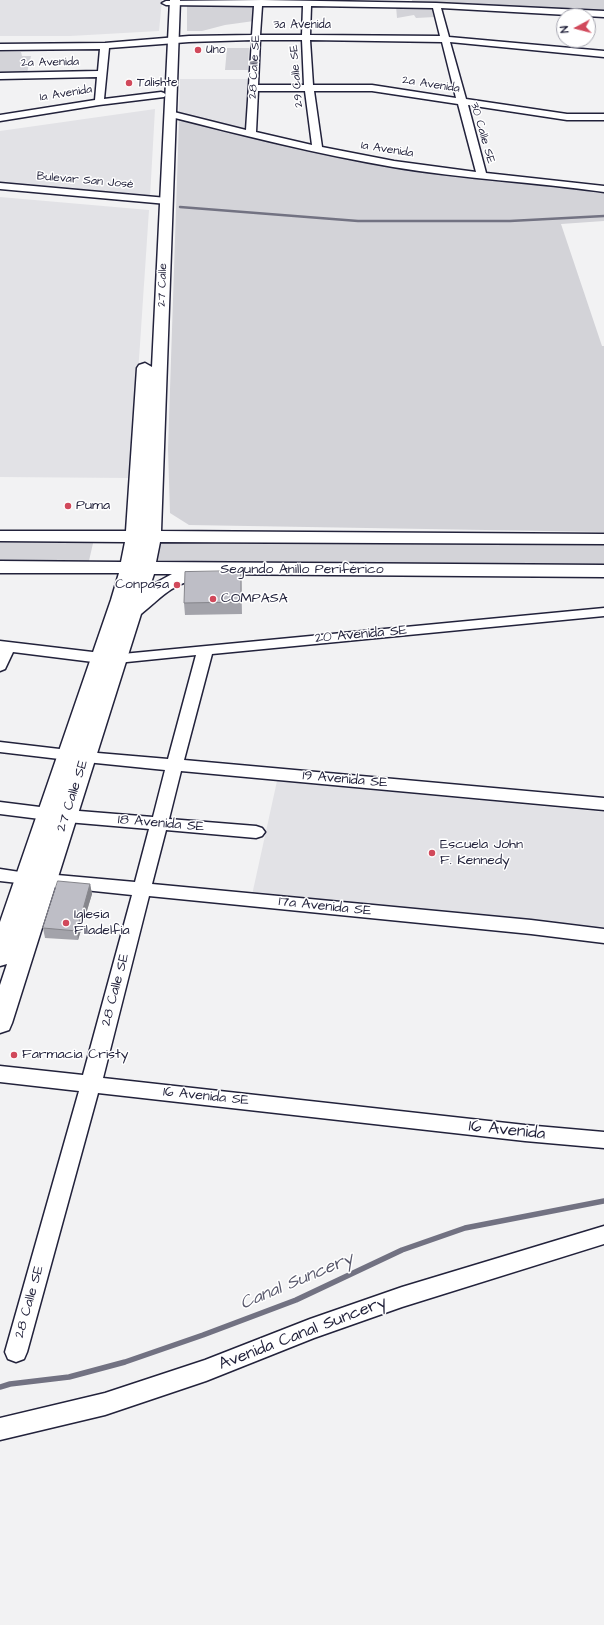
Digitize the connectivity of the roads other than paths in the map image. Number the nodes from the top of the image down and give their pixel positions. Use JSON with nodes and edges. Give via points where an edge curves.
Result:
{"nodes":[{"id":1,"x":170,"y":2,"type":"edge"},
{"id":2,"x":218,"y":2,"type":"edge"},
{"id":3,"x":257,"y":2,"type":"edge"},
{"id":4,"x":307,"y":2,"type":"edge"},
{"id":5,"x":436,"y":5,"type":"junction"},
{"id":6,"x":604,"y":14,"type":"edge"},
{"id":7,"x":257,"y":37,"type":"junction"},
{"id":8,"x":306,"y":38,"type":"junction"},
{"id":9,"x":168,"y":40,"type":"junction"},
{"id":10,"x":444,"y":40,"type":"junction"},
{"id":11,"x":105,"y":46,"type":"junction"},
{"id":12,"x":0,"y":47,"type":"edge"},
{"id":13,"x":604,"y":54,"type":"edge"},
{"id":14,"x":101,"y":74,"type":"junction"},
{"id":15,"x":0,"y":76,"type":"edge"},
{"id":16,"x":253,"y":88,"type":"junction"},
{"id":17,"x":309,"y":88,"type":"junction"},
{"id":18,"x":161,"y":95,"type":"junction"},
{"id":19,"x":99,"y":102,"type":"junction"},
{"id":20,"x":461,"y":102,"type":"junction"},
{"id":21,"x":170,"y":114,"type":"junction"},
{"id":22,"x":604,"y":117,"type":"edge"},
{"id":23,"x":0,"y":118,"type":"edge"},
{"id":24,"x":251,"y":134,"type":"junction"},
{"id":25,"x":318,"y":150,"type":"junction"},
{"id":26,"x":482,"y":175,"type":"junction"},
{"id":27,"x":0,"y":186,"type":"edge"},
{"id":28,"x":604,"y":189,"type":"edge"},
{"id":29,"x":0,"y":195,"type":"edge"},
{"id":30,"x":161,"y":205,"type":"junction"},
{"id":31,"x":151,"y":271,"type":"dead end"},
{"id":32,"x":146,"y":357,"type":"dead end"},
{"id":33,"x":154,"y":507,"type":"junction"},
{"id":34,"x":138,"y":512,"type":"junction"},
{"id":35,"x":0,"y":536,"type":"edge"},
{"id":36,"x":61,"y":536,"type":"junction"},
{"id":37,"x":143,"y":537,"type":"junction"},
{"id":38,"x":315,"y":538,"type":"junction"},
{"id":39,"x":604,"y":539,"type":"edge"},
{"id":40,"x":0,"y":568,"type":"edge"},
{"id":41,"x":72,"y":568,"type":"junction"},
{"id":42,"x":138,"y":569,"type":"junction"},
{"id":43,"x":222,"y":570,"type":"junction"},
{"id":44,"x":604,"y":572,"type":"edge"},
{"id":45,"x":127,"y":606,"type":"junction"},
{"id":46,"x":604,"y":612,"type":"edge"},
{"id":47,"x":4,"y":646,"type":"edge"},
{"id":48,"x":205,"y":650,"type":"junction"},
{"id":49,"x":109,"y":658,"type":"junction"},
{"id":50,"x":0,"y":666,"type":"edge"},
{"id":51,"x":0,"y":747,"type":"edge"},
{"id":52,"x":77,"y":756,"type":"junction"},
{"id":53,"x":175,"y":765,"type":"junction"},
{"id":54,"x":604,"y":804,"type":"edge"},
{"id":55,"x":0,"y":808,"type":"edge"},
{"id":56,"x":57,"y":815,"type":"junction"},
{"id":57,"x":160,"y":824,"type":"junction"},
{"id":58,"x":256,"y":832,"type":"dead end"},
{"id":59,"x":0,"y":875,"type":"edge"},
{"id":60,"x":36,"y":879,"type":"junction"},
{"id":61,"x":142,"y":889,"type":"junction"},
{"id":62,"x":604,"y":936,"type":"edge"},
{"id":63,"x":0,"y":957,"type":"edge"},
{"id":64,"x":0,"y":1023,"type":"edge"},
{"id":65,"x":0,"y":1074,"type":"edge"},
{"id":66,"x":91,"y":1084,"type":"junction"},
{"id":67,"x":411,"y":1120,"type":"joint"},
{"id":68,"x":604,"y":1140,"type":"edge"},
{"id":69,"x":604,"y":1235,"type":"edge"},
{"id":70,"x":16,"y":1352,"type":"dead end"},
{"id":71,"x":0,"y":1429,"type":"edge"}],
"edges":[{"from":1,"to":2,"type":"street"},
{"from":1,"to":9,"type":"main road","name":"27 Calle"},
{"from":2,"to":3,"type":"street"},
{"from":3,"to":4,"type":"street"},
{"from":3,"to":7,"type":"street","name":"28 Calle SE"},
{"from":4,"to":5,"type":"street"},
{"from":4,"to":8,"type":"street","name":"29 Calle SE"},
{"from":5,"to":6,"type":"street"},
{"from":5,"to":10,"type":"street","name":"30 Calle SE"},
{"from":7,"to":8,"type":"street","name":"3a Avenida"},
{"from":7,"to":9,"type":"street","name":"3a Avenida"},
{"from":7,"to":16,"type":"street","name":"28 Calle SE"},
{"from":8,"to":10,"type":"street","name":"3a Avenida"},
{"from":8,"to":17,"type":"street","name":"29 Calle SE"},
{"from":9,"to":11,"type":"street","name":"3a Avenida"},
{"from":9,"to":18,"type":"main road","name":"27 Calle"},
{"from":9,"to":21,"type":"main road","name":"27 Calle"},
{"from":10,"to":13,"type":"street","name":"3a Avenida"},
{"from":10,"to":20,"type":"street","name":"30 Calle SE"},
{"from":11,"to":12,"type":"street","name":"3a Avenida"},
{"from":11,"to":14,"type":"street"},
{"from":14,"to":15,"type":"street","name":"2a Avenida"},
{"from":14,"to":19,"type":"street"},
{"from":16,"to":17,"type":"street","name":"2a Avenida"},
{"from":16,"to":24,"type":"street","name":"28 Calle SE"},
{"from":17,"to":20,"type":"street","name":"2a Avenida","via":[[372,88]]},
{"from":17,"to":25,"type":"street","name":"29 Calle SE"},
{"from":18,"to":19,"type":"street","name":"1a Avenida"},
{"from":18,"to":30,"type":"main road","name":"27 Calle"},
{"from":19,"to":23,"type":"street","name":"1a Avenida"},
{"from":20,"to":22,"type":"street","name":"2a Avenida","via":[[566,117]]},
{"from":20,"to":26,"type":"street","name":"30 Calle SE"},
{"from":21,"to":24,"type":"street","name":"1a Avenida"},
{"from":21,"to":30,"type":"main road","name":"27 Calle"},
{"from":24,"to":25,"type":"street","name":"1a Avenida"},
{"from":25,"to":26,"type":"street","name":"1a Avenida","via":[[425,169]]},
{"from":26,"to":28,"type":"street","name":"1a Avenida"},
{"from":27,"to":30,"type":"street","name":"Bulevar San José"},
{"from":29,"to":30,"type":"street","name":"Bulevar San José","via":[[135,207]]},
{"from":30,"to":31,"type":"main road","name":"27 Calle"},
{"from":30,"to":33,"type":"main road","name":"27 Calle"},
{"from":32,"to":34,"type":"main road","name":"27 Calle"},
{"from":33,"to":37,"type":"main road","name":"27 Calle"},
{"from":33,"to":38,"type":"main road","via":[[174,525],[187,529],[287,534]]},
{"from":34,"to":36,"type":"main road","via":[[128,521],[100,532]]},
{"from":34,"to":37,"type":"main road","name":"27 Calle"},
{"from":35,"to":36,"type":"main road"},
{"from":36,"to":37,"type":"main road"},
{"from":37,"to":38,"type":"main road"},
{"from":37,"to":42,"type":"main road","name":"27 Calle"},
{"from":38,"to":39,"type":"main road"},
{"from":40,"to":41,"type":"main road","name":"Segundo Anillo Periférico"},
{"from":41,"to":42,"type":"main road","name":"Segundo Anillo Periférico"},
{"from":41,"to":45,"type":"main road","via":[[106,580],[113,585]]},
{"from":42,"to":43,"type":"main road","name":"Segundo Anillo Periférico"},
{"from":42,"to":45,"type":"main road","name":"27 Calle SE"},
{"from":43,"to":44,"type":"main road","name":"Segundo Anillo Periférico"},
{"from":43,"to":45,"type":"main road","via":[[174,578]]},
{"from":45,"to":49,"type":"main road","name":"27 Calle SE"},
{"from":46,"to":48,"type":"street","name":"20 Avenida SE"},
{"from":47,"to":49,"type":"street","name":"20 Avenida SE"},
{"from":47,"to":50,"type":"street"},
{"from":48,"to":49,"type":"street","name":"20 Avenida SE"},
{"from":48,"to":53,"type":"street","name":"28 Calle SE"},
{"from":49,"to":52,"type":"main road","name":"27 Calle SE"},
{"from":51,"to":52,"type":"street","name":"19 Avenida SE"},
{"from":52,"to":53,"type":"street","name":"19 Avenida SE"},
{"from":52,"to":56,"type":"main road","name":"27 Calle SE"},
{"from":53,"to":54,"type":"street","name":"19 Avenida SE"},
{"from":53,"to":57,"type":"street","name":"28 Calle SE"},
{"from":55,"to":56,"type":"street","name":"18 Avenida SE"},
{"from":56,"to":57,"type":"street","name":"18 Avenida SE"},
{"from":56,"to":60,"type":"main road","name":"27 Calle SE"},
{"from":57,"to":58,"type":"street","name":"18 Avenida SE"},
{"from":57,"to":61,"type":"street","name":"28 Calle SE"},
{"from":59,"to":60,"type":"street","name":"17a Avenida SE"},
{"from":60,"to":61,"type":"street","name":"17a Avenida SE"},
{"from":60,"to":63,"type":"main road","name":"27 Calle SE"},
{"from":60,"to":64,"type":"main road","name":"27 Calle SE"},
{"from":61,"to":62,"type":"street","name":"17a Avenida SE"},
{"from":61,"to":66,"type":"street","name":"28 Calle SE"},
{"from":65,"to":66,"type":"street","name":"16 Avenida SE"},
{"from":66,"to":67,"type":"street","name":"16 Avenida SE"},
{"from":66,"to":70,"type":"street","name":"28 Calle SE"},
{"from":67,"to":68,"type":"street","name":"16 Avenida"},
{"from":69,"to":71,"type":"street","name":"Avenida Canal Suncery","via":[[402,1297],[310,1329],[206,1370],[105,1404]]}]}
